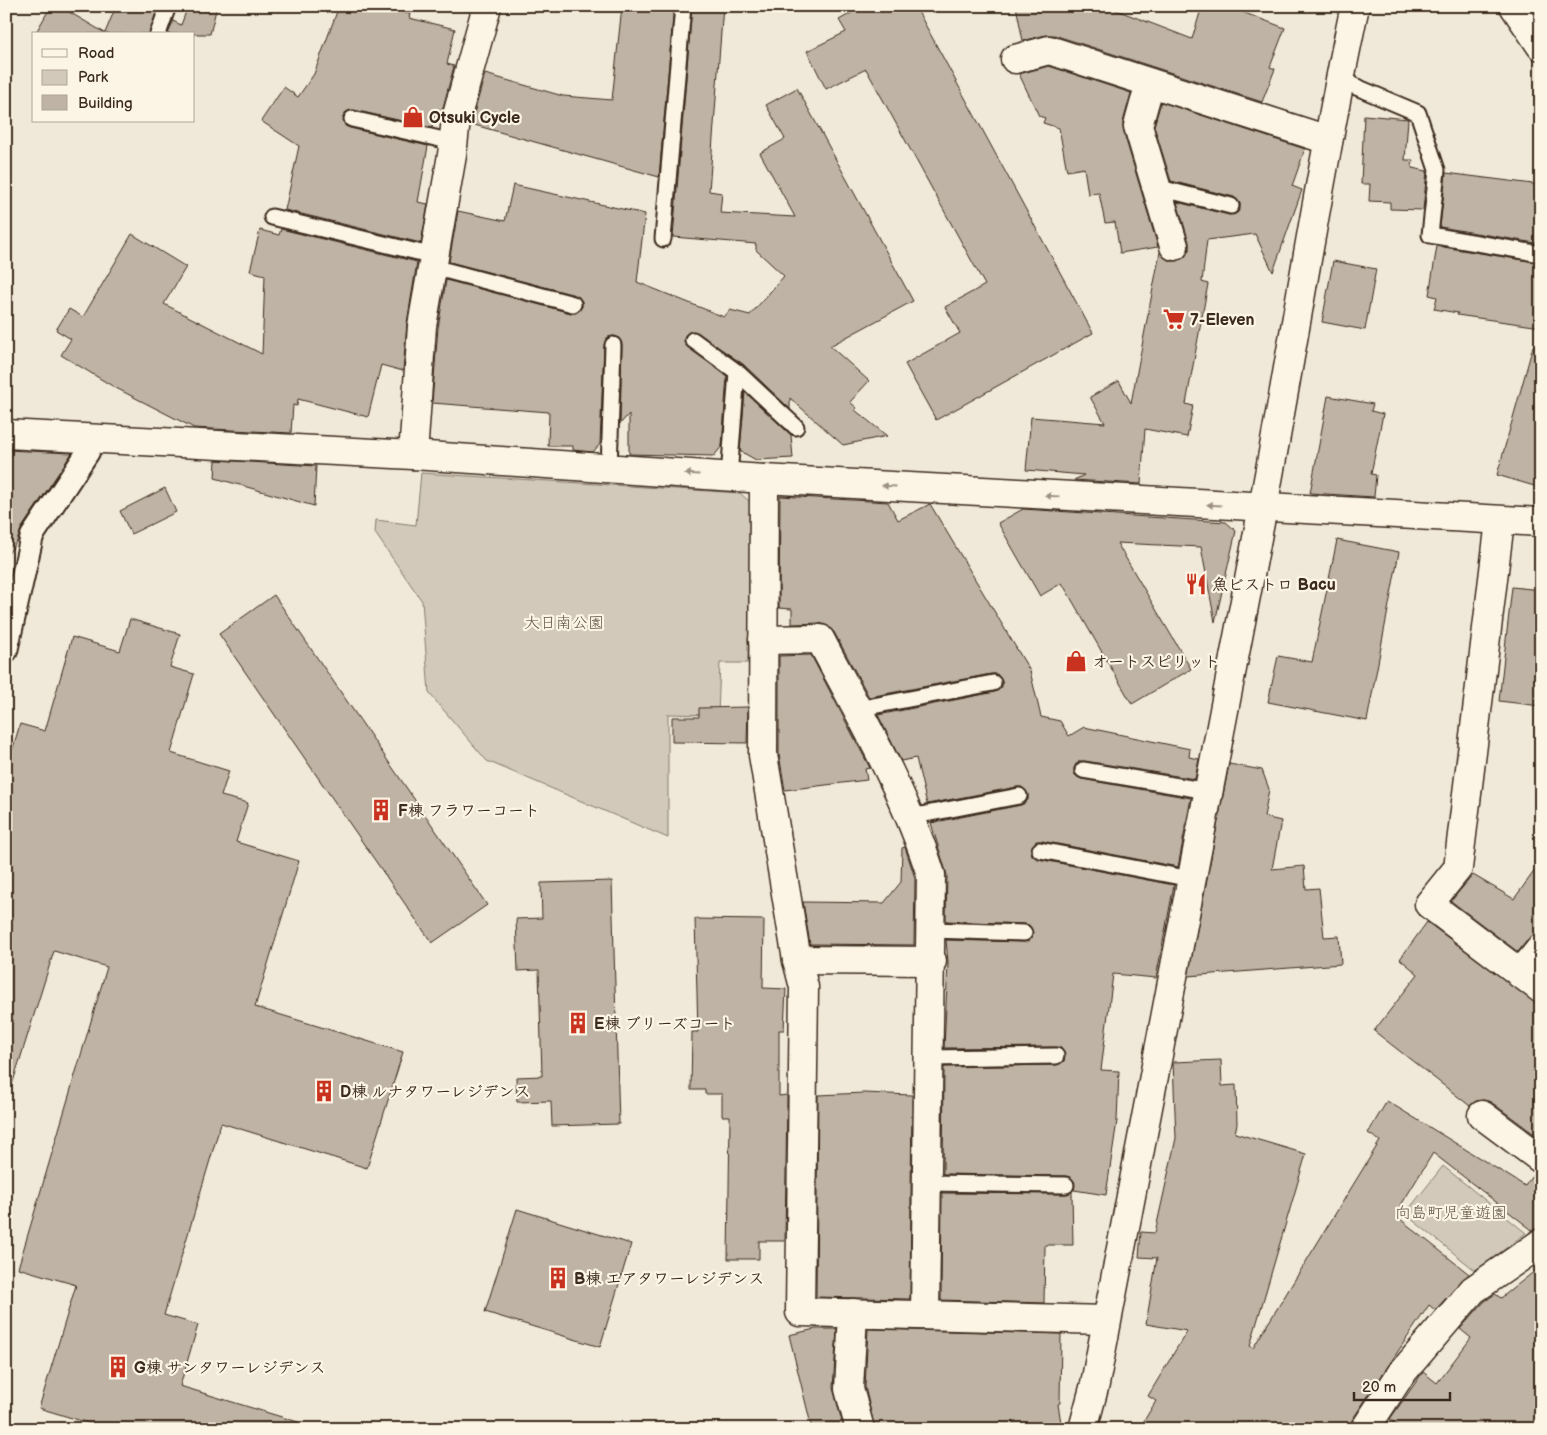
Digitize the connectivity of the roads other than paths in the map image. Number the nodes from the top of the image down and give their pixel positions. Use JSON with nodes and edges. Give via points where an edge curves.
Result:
{"nodes":[{"id":1,"x":168,"y":6,"type":"edge"},
{"id":2,"x":487,"y":6,"type":"edge"},
{"id":3,"x":683,"y":6,"type":"edge"},
{"id":4,"x":1355,"y":6,"type":"edge"},
{"id":5,"x":1514,"y":6,"type":"edge"},
{"id":6,"x":159,"y":32,"type":"edge"},
{"id":7,"x":1541,"y":46,"type":"edge"},
{"id":8,"x":1016,"y":59,"type":"dead end"},
{"id":9,"x":1340,"y":80,"type":"junction"},
{"id":10,"x":1150,"y":82,"type":"junction"},
{"id":11,"x":352,"y":119,"type":"dead end"},
{"id":12,"x":1328,"y":140,"type":"junction"},
{"id":13,"x":453,"y":142,"type":"junction"},
{"id":14,"x":1156,"y":187,"type":"junction"},
{"id":15,"x":1231,"y":206,"type":"dead end"},
{"id":16,"x":272,"y":217,"type":"dead end"},
{"id":17,"x":663,"y":239,"type":"dead end"},
{"id":18,"x":1174,"y":246,"type":"dead end"},
{"id":19,"x":1541,"y":254,"type":"edge"},
{"id":20,"x":433,"y":261,"type":"junction"},
{"id":21,"x":573,"y":304,"type":"dead end"},
{"id":22,"x":692,"y":340,"type":"dead end"},
{"id":23,"x":613,"y":345,"type":"dead end"},
{"id":24,"x":737,"y":372,"type":"junction"},
{"id":25,"x":796,"y":427,"type":"dead end"},
{"id":26,"x":6,"y":434,"type":"edge"},
{"id":27,"x":88,"y":452,"type":"dead end"},
{"id":28,"x":413,"y":455,"type":"junction"},
{"id":29,"x":609,"y":469,"type":"junction"},
{"id":30,"x":729,"y":477,"type":"junction"},
{"id":31,"x":764,"y":479,"type":"junction"},
{"id":32,"x":1263,"y":508,"type":"junction"},
{"id":33,"x":1500,"y":521,"type":"junction"},
{"id":34,"x":1541,"y":522,"type":"edge"},
{"id":35,"x":763,"y":640,"type":"junction"},
{"id":36,"x":6,"y":652,"type":"edge"},
{"id":37,"x":993,"y":683,"type":"dead end"},
{"id":38,"x":857,"y":709,"type":"junction"},
{"id":39,"x":1083,"y":770,"type":"dead end"},
{"id":40,"x":1208,"y":791,"type":"junction"},
{"id":41,"x":1020,"y":796,"type":"dead end"},
{"id":42,"x":910,"y":818,"type":"junction"},
{"id":43,"x":1040,"y":850,"type":"dead end"},
{"id":44,"x":1191,"y":879,"type":"junction"},
{"id":45,"x":932,"y":930,"type":"junction"},
{"id":46,"x":1024,"y":933,"type":"dead end"},
{"id":47,"x":1541,"y":948,"type":"edge"},
{"id":48,"x":797,"y":960,"type":"junction"},
{"id":49,"x":932,"y":961,"type":"junction"},
{"id":50,"x":1530,"y":981,"type":"edge"},
{"id":51,"x":1056,"y":1056,"type":"dead end"},
{"id":52,"x":930,"y":1058,"type":"junction"},
{"id":53,"x":1482,"y":1115,"type":"dead end"},
{"id":54,"x":1541,"y":1160,"type":"edge"},
{"id":55,"x":928,"y":1183,"type":"junction"},
{"id":56,"x":1066,"y":1186,"type":"dead end"},
{"id":57,"x":1541,"y":1243,"type":"edge"},
{"id":58,"x":853,"y":1313,"type":"junction"},
{"id":59,"x":926,"y":1314,"type":"junction"},
{"id":60,"x":1106,"y":1320,"type":"junction"},
{"id":61,"x":860,"y":1429,"type":"edge"},
{"id":62,"x":1083,"y":1429,"type":"edge"},
{"id":63,"x":1365,"y":1429,"type":"edge"}],
"edges":[{"from":1,"to":6,"type":"lane"},
{"from":2,"to":13,"type":"street"},
{"from":3,"to":17,"type":"lane"},
{"from":4,"to":9,"type":"street"},
{"from":5,"to":7,"type":"street"},
{"from":8,"to":10,"type":"street","via":[[1049,50]]},
{"from":9,"to":12,"type":"street"},
{"from":9,"to":19,"type":"lane","via":[[1418,113],[1436,170],[1430,235]]},
{"from":10,"to":12,"type":"street"},
{"from":10,"to":14,"type":"street","via":[[1138,126]]},
{"from":11,"to":13,"type":"lane"},
{"from":12,"to":32,"type":"street"},
{"from":13,"to":20,"type":"street"},
{"from":14,"to":15,"type":"lane"},
{"from":14,"to":18,"type":"street"},
{"from":16,"to":20,"type":"lane"},
{"from":20,"to":21,"type":"lane"},
{"from":20,"to":28,"type":"street","via":[[422,326]]},
{"from":22,"to":24,"type":"lane"},
{"from":23,"to":29,"type":"lane"},
{"from":24,"to":25,"type":"lane"},
{"from":24,"to":30,"type":"lane"},
{"from":26,"to":28,"type":"street"},
{"from":27,"to":36,"type":"street","via":[[32,536]]},
{"from":28,"to":29,"type":"street"},
{"from":30,"to":29,"type":"street","one_way":true},
{"from":30,"to":31,"type":"street"},
{"from":32,"to":31,"type":"street","one_way":true},
{"from":31,"to":35,"type":"street"},
{"from":32,"to":33,"type":"street"},
{"from":32,"to":40,"type":"street"},
{"from":33,"to":34,"type":"street"},
{"from":33,"to":50,"type":"street","via":[[1458,868],[1429,904]]},
{"from":35,"to":38,"type":"street","via":[[820,639]]},
{"from":35,"to":48,"type":"street","via":[[763,755]]},
{"from":37,"to":38,"type":"lane"},
{"from":38,"to":42,"type":"street"},
{"from":39,"to":40,"type":"lane"},
{"from":40,"to":44,"type":"street"},
{"from":41,"to":42,"type":"lane"},
{"from":42,"to":45,"type":"street","via":[[931,875]]},
{"from":43,"to":44,"type":"lane"},
{"from":44,"to":60,"type":"street"},
{"from":45,"to":46,"type":"lane"},
{"from":45,"to":49,"type":"street"},
{"from":47,"to":50,"type":"street"},
{"from":48,"to":49,"type":"street"},
{"from":48,"to":58,"type":"street","via":[[804,987],[800,1312]]},
{"from":49,"to":52,"type":"street"},
{"from":51,"to":52,"type":"lane"},
{"from":52,"to":55,"type":"street"},
{"from":53,"to":54,"type":"street"},
{"from":55,"to":56,"type":"lane"},
{"from":55,"to":59,"type":"street"},
{"from":57,"to":63,"type":"street","via":[[1473,1290],[1401,1374]]},
{"from":58,"to":59,"type":"street"},
{"from":58,"to":61,"type":"street","via":[[849,1389]]},
{"from":59,"to":60,"type":"street"},
{"from":60,"to":62,"type":"street"}]}
